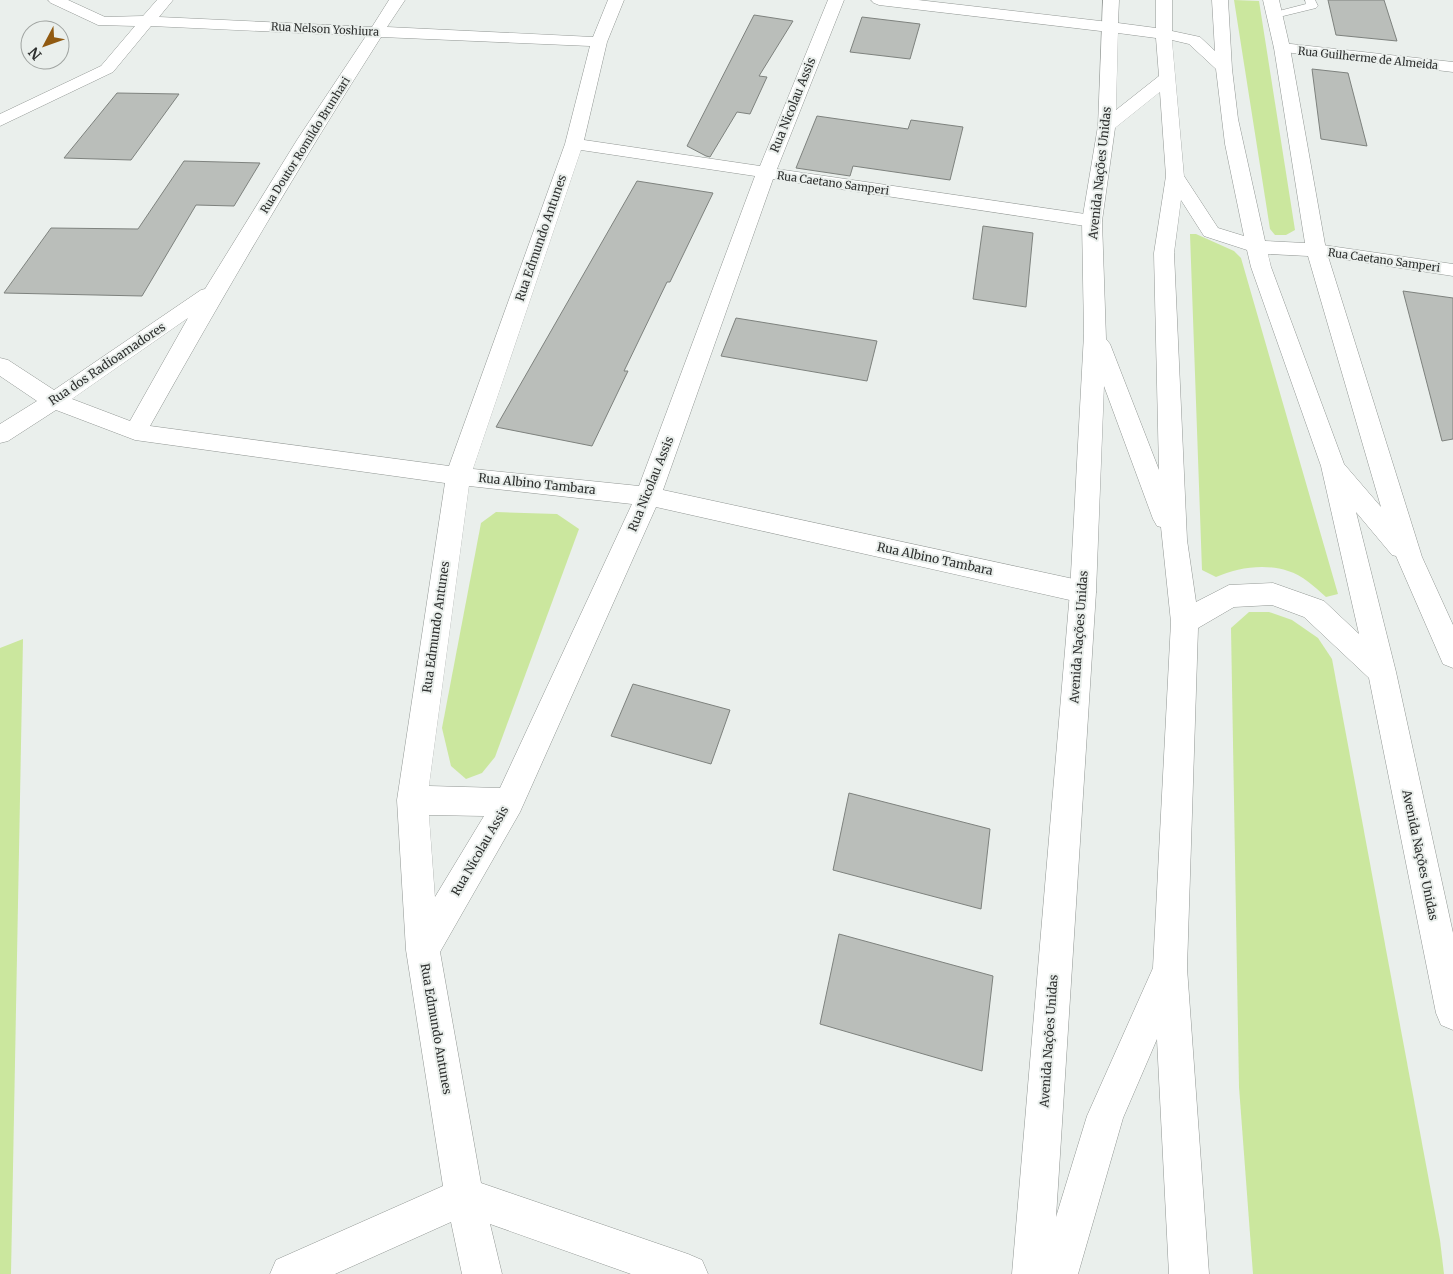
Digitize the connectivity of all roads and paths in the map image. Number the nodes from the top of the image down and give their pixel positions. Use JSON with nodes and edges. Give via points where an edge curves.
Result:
{"nodes":[{"id":1,"x":56,"y":0,"type":"edge"},
{"id":2,"x":165,"y":0,"type":"edge"},
{"id":3,"x":396,"y":0,"type":"edge"},
{"id":4,"x":616,"y":0,"type":"edge"},
{"id":5,"x":836,"y":0,"type":"edge"},
{"id":6,"x":879,"y":0,"type":"edge"},
{"id":7,"x":1111,"y":0,"type":"edge"},
{"id":8,"x":1164,"y":0,"type":"edge"},
{"id":9,"x":1220,"y":0,"type":"edge"},
{"id":10,"x":1310,"y":0,"type":"edge"},
{"id":11,"x":1273,"y":7,"type":"edge"},
{"id":12,"x":146,"y":21,"type":"junction"},
{"id":13,"x":1109,"y":27,"type":"junction"},
{"id":14,"x":378,"y":32,"type":"junction"},
{"id":15,"x":1164,"y":34,"type":"junction"},
{"id":16,"x":599,"y":42,"type":"junction"},
{"id":17,"x":1282,"y":48,"type":"junction"},
{"id":18,"x":1453,"y":67,"type":"edge"},
{"id":19,"x":1224,"y":68,"type":"junction"},
{"id":20,"x":1168,"y":77,"type":"junction"},
{"id":21,"x":0,"y":121,"type":"edge"},
{"id":22,"x":1107,"y":126,"type":"junction"},
{"id":23,"x":574,"y":144,"type":"junction"},
{"id":24,"x":766,"y":173,"type":"junction"},
{"id":25,"x":1175,"y":176,"type":"junction"},
{"id":26,"x":1092,"y":221,"type":"junction"},
{"id":27,"x":1257,"y":247,"type":"junction"},
{"id":28,"x":1316,"y":250,"type":"junction"},
{"id":29,"x":1453,"y":270,"type":"edge"},
{"id":30,"x":214,"y":292,"type":"junction"},
{"id":31,"x":1095,"y":334,"type":"junction"},
{"id":32,"x":0,"y":365,"type":"edge"},
{"id":33,"x":54,"y":401,"type":"junction"},
{"id":34,"x":135,"y":432,"type":"junction"},
{"id":35,"x":0,"y":435,"type":"edge"},
{"id":36,"x":1332,"y":466,"type":"junction"},
{"id":37,"x":458,"y":476,"type":"junction"},
{"id":38,"x":648,"y":496,"type":"junction"},
{"id":39,"x":1174,"y":540,"type":"junction"},
{"id":40,"x":1409,"y":557,"type":"junction"},
{"id":41,"x":1083,"y":592,"type":"junction"},
{"id":42,"x":1185,"y":622,"type":"junction"},
{"id":43,"x":1453,"y":656,"type":"edge"},
{"id":44,"x":1382,"y":672,"type":"junction"},
{"id":45,"x":412,"y":800,"type":"junction"},
{"id":46,"x":509,"y":802,"type":"junction"},
{"id":47,"x":423,"y":950,"type":"junction"},
{"id":48,"x":1170,"y":968,"type":"junction"},
{"id":49,"x":1453,"y":1013,"type":"edge"},
{"id":50,"x":464,"y":1196,"type":"junction"},
{"id":51,"x":290,"y":1274,"type":"edge"},
{"id":52,"x":482,"y":1274,"type":"edge"},
{"id":53,"x":688,"y":1274,"type":"edge"},
{"id":54,"x":1032,"y":1274,"type":"edge"},
{"id":55,"x":1058,"y":1274,"type":"edge"},
{"id":56,"x":1189,"y":1274,"type":"edge"}],
"edges":[{"from":1,"to":12,"type":"street","name":"Rua Nelson Yoshiura","via":[[103,22]]},
{"from":2,"to":12,"type":"street"},
{"from":3,"to":14,"type":"street","name":"Rua Doutor Romildo Brunhari"},
{"from":4,"to":16,"type":"street","name":"Rua Edmundo Antunes"},
{"from":5,"to":24,"type":"street","name":"Rua Nicolau Assis"},
{"from":6,"to":13,"type":"street"},
{"from":7,"to":13,"type":"street","name":"Avenida Nações Unidas"},
{"from":8,"to":15,"type":"street"},
{"from":9,"to":19,"type":"street","name":"Avenida Nações Unidas"},
{"from":10,"to":11,"type":"lane","via":[[1312,6]]},
{"from":11,"to":17,"type":"street"},
{"from":12,"to":14,"type":"street","name":"Rua Nelson Yoshiura"},
{"from":12,"to":21,"type":"street","via":[[107,69]]},
{"from":13,"to":15,"type":"street"},
{"from":13,"to":22,"type":"street","name":"Avenida Nações Unidas"},
{"from":14,"to":16,"type":"street","name":"Rua Nelson Yoshiura"},
{"from":14,"to":30,"type":"street","name":"Rua Doutor Romildo Brunhari","via":[[306,140]]},
{"from":15,"to":19,"type":"street","via":[[1194,40]]},
{"from":15,"to":20,"type":"street"},
{"from":16,"to":23,"type":"street","name":"Rua Edmundo Antunes"},
{"from":17,"to":18,"type":"street","name":"Rua Guilherme de Almeida"},
{"from":17,"to":28,"type":"street"},
{"from":19,"to":27,"type":"street","name":"Avenida Nações Unidas","via":[[1233,139]]},
{"from":20,"to":22,"type":"street"},
{"from":20,"to":25,"type":"street"},
{"from":22,"to":26,"type":"street","name":"Avenida Nações Unidas"},
{"from":23,"to":24,"type":"street","name":"Rua Caetano Samperi"},
{"from":23,"to":37,"type":"street","name":"Rua Edmundo Antunes"},
{"from":24,"to":26,"type":"street","name":"Rua Caetano Samperi"},
{"from":24,"to":38,"type":"street","name":"Rua Nicolau Assis"},
{"from":25,"to":27,"type":"street","name":"Rua Caetano Samperi","via":[[1211,232]]},
{"from":25,"to":39,"type":"street","via":[[1164,253]]},
{"from":26,"to":31,"type":"street","name":"Avenida Nações Unidas"},
{"from":27,"to":28,"type":"street","name":"Rua Caetano Samperi"},
{"from":27,"to":36,"type":"street","name":"Avenida Nações Unidas","via":[[1261,267]]},
{"from":28,"to":29,"type":"street","name":"Rua Caetano Samperi"},
{"from":28,"to":40,"type":"street"},
{"from":30,"to":33,"type":"street","name":"Rua dos Radioamadores"},
{"from":30,"to":34,"type":"street","name":"Rua Doutor Romildo Brunhari"},
{"from":31,"to":39,"type":"street"},
{"from":31,"to":41,"type":"street","name":"Avenida Nações Unidas"},
{"from":32,"to":33,"type":"street","name":"Rua Albino Tambara"},
{"from":33,"to":34,"type":"street","name":"Rua Albino Tambara"},
{"from":33,"to":35,"type":"street","name":"Rua dos Radioamadores"},
{"from":34,"to":37,"type":"street","name":"Rua Albino Tambara"},
{"from":36,"to":40,"type":"street"},
{"from":36,"to":44,"type":"street","name":"Avenida Nações Unidas"},
{"from":37,"to":38,"type":"street","name":"Rua Albino Tambara"},
{"from":37,"to":45,"type":"street","name":"Rua Edmundo Antunes"},
{"from":38,"to":41,"type":"street","name":"Rua Albino Tambara"},
{"from":38,"to":46,"type":"street","name":"Rua Nicolau Assis"},
{"from":39,"to":42,"type":"street"},
{"from":40,"to":43,"type":"street"},
{"from":41,"to":54,"type":"street","name":"Avenida Nações Unidas"},
{"from":42,"to":44,"type":"street","via":[[1229,596],[1273,594],[1314,608]]},
{"from":42,"to":48,"type":"street"},
{"from":44,"to":49,"type":"street","name":"Avenida Nações Unidas"},
{"from":45,"to":46,"type":"street"},
{"from":45,"to":47,"type":"street","name":"Rua Edmundo Antunes"},
{"from":46,"to":47,"type":"street","name":"Rua Nicolau Assis"},
{"from":47,"to":50,"type":"street","name":"Rua Edmundo Antunes"},
{"from":48,"to":55,"type":"street","via":[[1106,1116]]},
{"from":48,"to":56,"type":"street"},
{"from":50,"to":51,"type":"street"},
{"from":50,"to":52,"type":"street","name":"Rua Edmundo Antunes"},
{"from":50,"to":53,"type":"street"}]}
